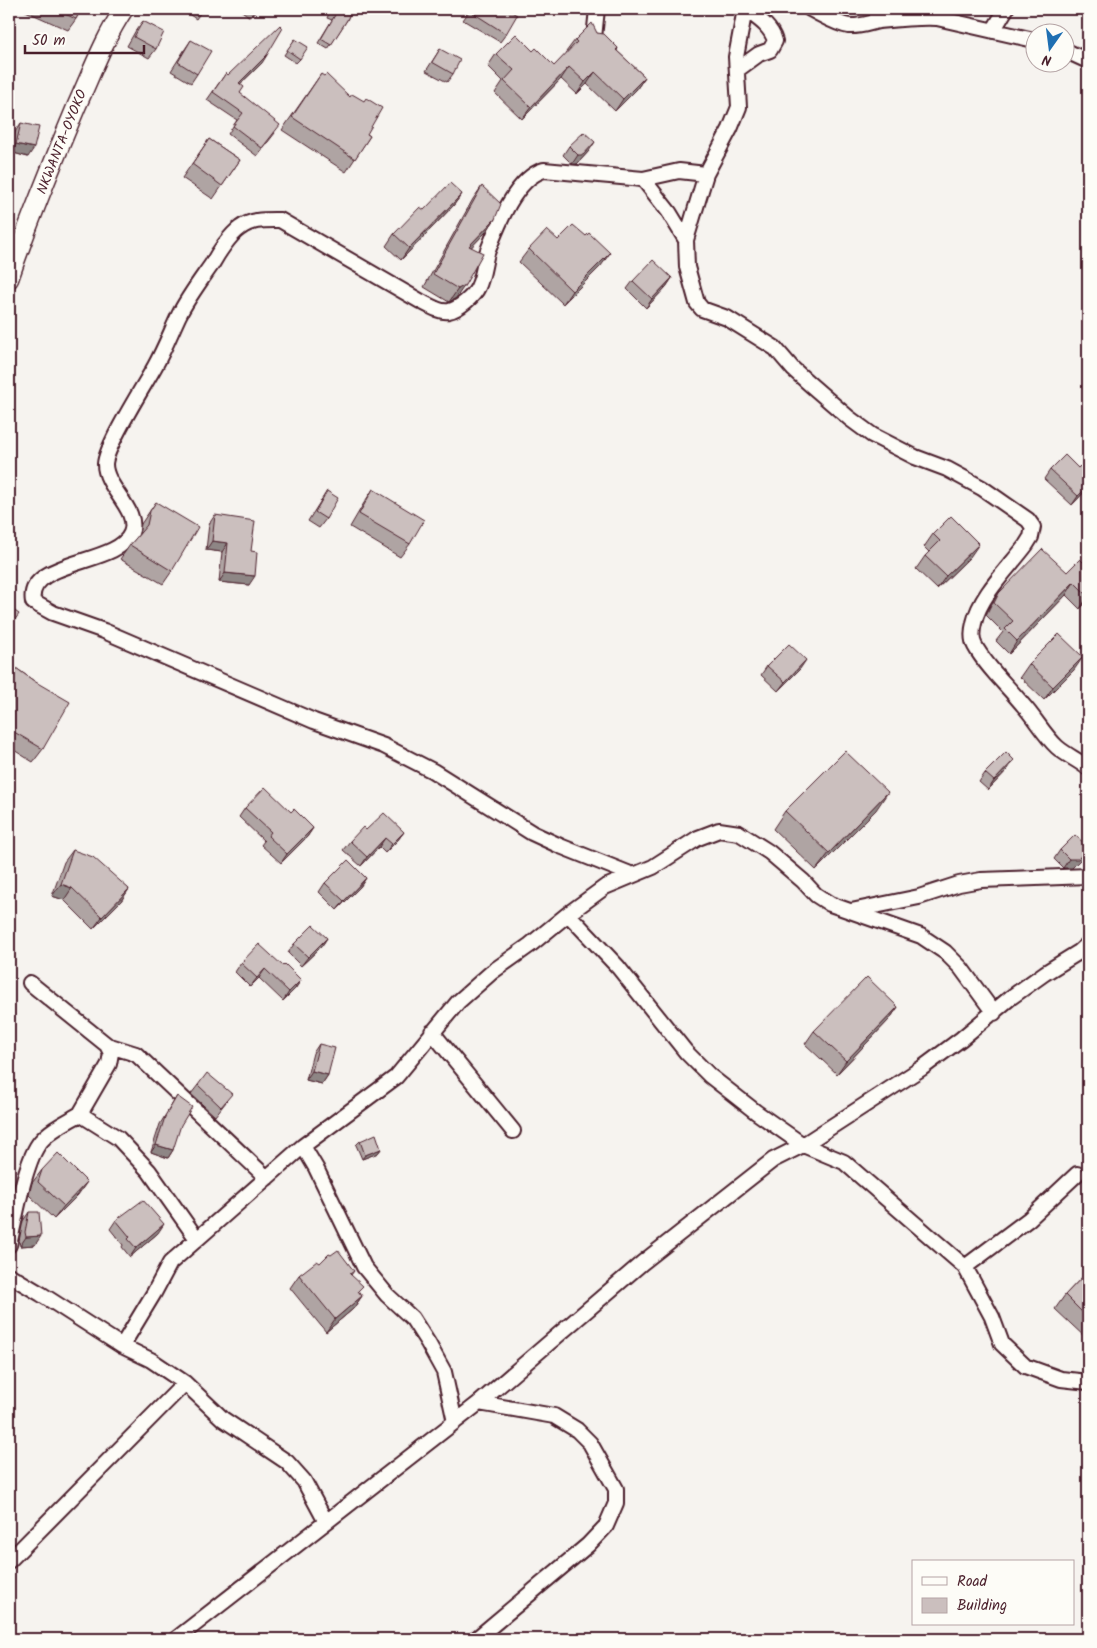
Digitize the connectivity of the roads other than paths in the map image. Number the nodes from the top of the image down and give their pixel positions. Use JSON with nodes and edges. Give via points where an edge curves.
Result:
{"nodes":[{"id":1,"x":124,"y":9,"type":"edge"},
{"id":2,"x":597,"y":9,"type":"edge"},
{"id":3,"x":745,"y":9,"type":"edge"},
{"id":4,"x":810,"y":9,"type":"edge"},
{"id":5,"x":1006,"y":9,"type":"edge"},
{"id":6,"x":877,"y":15,"type":"edge"},
{"id":7,"x":993,"y":31,"type":"junction"},
{"id":8,"x":594,"y":38,"type":"edge"},
{"id":9,"x":1024,"y":38,"type":"edge"},
{"id":10,"x":1074,"y":55,"type":"edge"},
{"id":11,"x":1088,"y":61,"type":"edge"},
{"id":12,"x":736,"y":70,"type":"junction"},
{"id":13,"x":706,"y":174,"type":"junction"},
{"id":14,"x":643,"y":179,"type":"junction"},
{"id":15,"x":686,"y":240,"type":"junction"},
{"id":16,"x":9,"y":279,"type":"edge"},
{"id":17,"x":1088,"y":768,"type":"edge"},
{"id":18,"x":634,"y":875,"type":"junction"},
{"id":19,"x":1088,"y":876,"type":"edge"},
{"id":20,"x":851,"y":911,"type":"junction"},
{"id":21,"x":568,"y":914,"type":"junction"},
{"id":22,"x":1088,"y":944,"type":"edge"},
{"id":23,"x":30,"y":984,"type":"dead end"},
{"id":24,"x":994,"y":1013,"type":"junction"},
{"id":25,"x":432,"y":1032,"type":"junction"},
{"id":26,"x":107,"y":1044,"type":"junction"},
{"id":27,"x":80,"y":1114,"type":"junction"},
{"id":28,"x":513,"y":1131,"type":"dead end"},
{"id":29,"x":802,"y":1145,"type":"junction"},
{"id":30,"x":303,"y":1146,"type":"junction"},
{"id":31,"x":1077,"y":1174,"type":"dead end"},
{"id":32,"x":268,"y":1178,"type":"junction"},
{"id":33,"x":197,"y":1239,"type":"junction"},
{"id":34,"x":9,"y":1245,"type":"edge"},
{"id":35,"x":965,"y":1267,"type":"junction"},
{"id":36,"x":9,"y":1276,"type":"edge"},
{"id":37,"x":122,"y":1346,"type":"junction"},
{"id":38,"x":185,"y":1382,"type":"junction"},
{"id":39,"x":1088,"y":1382,"type":"edge"},
{"id":40,"x":479,"y":1403,"type":"junction"},
{"id":41,"x":454,"y":1422,"type":"junction"},
{"id":42,"x":326,"y":1522,"type":"junction"},
{"id":43,"x":9,"y":1561,"type":"edge"},
{"id":44,"x":176,"y":1639,"type":"edge"},
{"id":45,"x":476,"y":1639,"type":"edge"}],
"edges":[{"from":1,"to":16,"type":"street","name":"NKWANTA-OYOKO","via":[[102,47]]},
{"from":2,"to":8,"type":"street"},
{"from":3,"to":12,"type":"street"},
{"from":3,"to":12,"type":"street","via":[[769,27],[776,40],[770,50]]},
{"from":4,"to":6,"type":"street","via":[[848,26],[860,26]]},
{"from":5,"to":7,"type":"street"},
{"from":6,"to":7,"type":"street","via":[[937,18]]},
{"from":7,"to":9,"type":"street"},
{"from":10,"to":11,"type":"street"},
{"from":12,"to":13,"type":"street","via":[[739,106]]},
{"from":13,"to":14,"type":"street","via":[[679,171]]},
{"from":13,"to":15,"type":"street"},
{"from":14,"to":15,"type":"street"},
{"from":14,"to":18,"type":"street","via":[[544,170],[527,179],[500,220],[478,288],[462,305],[448,312],[420,301],[280,220],[258,220],[239,228],[220,250],[180,313],[106,456],[108,476],[133,524],[131,533],[125,543],[113,551],[51,573],[35,587],[32,597],[33,602],[54,613],[384,746],[432,771],[532,833]]},
{"from":15,"to":17,"type":"street","via":[[687,267],[697,303],[702,309],[727,318],[775,348],[793,369],[872,436],[954,472],[1028,520],[1033,527],[1026,545],[978,610],[972,634],[974,644],[1058,748]]},
{"from":18,"to":20,"type":"street","via":[[653,867],[698,838],[719,830],[729,831],[738,833],[768,852],[816,895]]},
{"from":18,"to":21,"type":"street","via":[[605,887]]},
{"from":19,"to":20,"type":"street","via":[[981,880]]},
{"from":20,"to":24,"type":"street","via":[[921,936],[945,952]]},
{"from":21,"to":25,"type":"street","via":[[492,972],[458,1002]]},
{"from":21,"to":29,"type":"street","via":[[618,966],[686,1052],[710,1076]]},
{"from":22,"to":24,"type":"street","via":[[1010,998]]},
{"from":23,"to":26,"type":"street"},
{"from":24,"to":29,"type":"street","via":[[922,1068]]},
{"from":25,"to":28,"type":"street"},
{"from":25,"to":30,"type":"street","via":[[396,1077]]},
{"from":26,"to":27,"type":"street","via":[[111,1053],[109,1064]]},
{"from":26,"to":32,"type":"street","via":[[136,1054]]},
{"from":27,"to":33,"type":"street","via":[[118,1138],[149,1170]]},
{"from":27,"to":34,"type":"street","via":[[46,1136],[34,1151]]},
{"from":29,"to":35,"type":"street","via":[[844,1162]]},
{"from":29,"to":40,"type":"street","via":[[773,1160],[658,1251]]},
{"from":30,"to":32,"type":"street"},
{"from":30,"to":41,"type":"street","via":[[364,1267],[412,1318],[444,1372]]},
{"from":31,"to":35,"type":"street","via":[[1028,1219]]},
{"from":32,"to":33,"type":"street"},
{"from":33,"to":37,"type":"street","via":[[170,1263]]},
{"from":35,"to":39,"type":"street","via":[[992,1317],[1002,1344],[1024,1366],[1061,1379]]},
{"from":36,"to":37,"type":"street"},
{"from":37,"to":38,"type":"street"},
{"from":38,"to":42,"type":"street","via":[[222,1419],[287,1462],[304,1481]]},
{"from":38,"to":43,"type":"street"},
{"from":40,"to":41,"type":"street"},
{"from":40,"to":45,"type":"street","via":[[554,1416],[576,1430],[590,1443],[616,1489],[616,1503],[606,1526],[588,1545]]},
{"from":41,"to":42,"type":"street"},
{"from":42,"to":44,"type":"street"}]}
